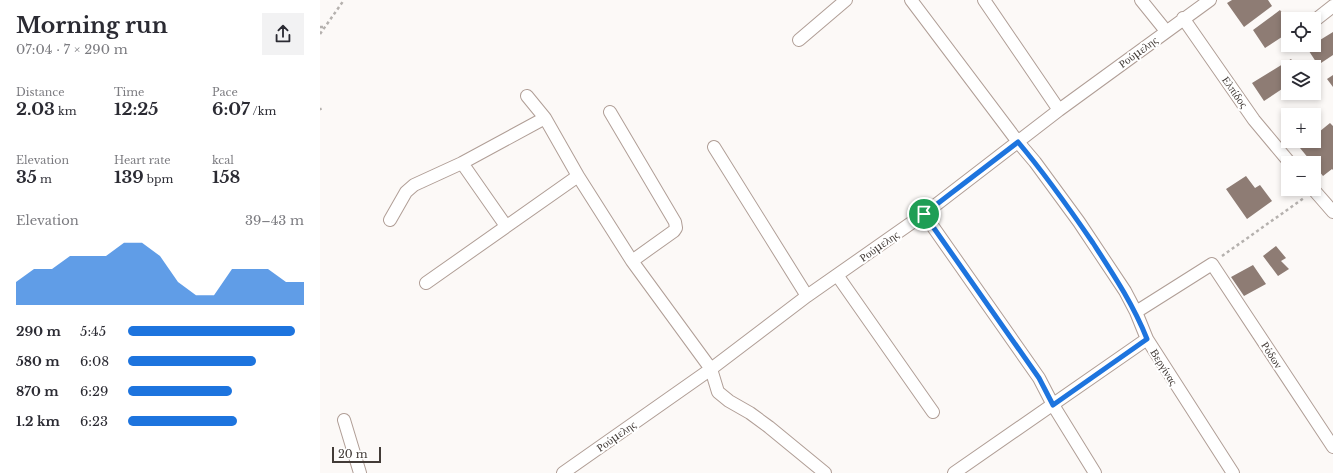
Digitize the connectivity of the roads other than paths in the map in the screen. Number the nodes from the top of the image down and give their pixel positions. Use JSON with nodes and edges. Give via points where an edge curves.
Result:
{"nodes":[{"id":1,"x":846,"y":0,"type":"edge"},
{"id":2,"x":910,"y":0,"type":"edge"},
{"id":3,"x":984,"y":0,"type":"edge"},
{"id":4,"x":1141,"y":0,"type":"edge"},
{"id":5,"x":1210,"y":0,"type":"edge"},
{"id":6,"x":1333,"y":6,"type":"edge"},
{"id":7,"x":1321,"y":15,"type":"edge"},
{"id":8,"x":1183,"y":18,"type":"junction"},
{"id":9,"x":1166,"y":31,"type":"junction"},
{"id":10,"x":799,"y":40,"type":"dead end"},
{"id":11,"x":527,"y":96,"type":"dead end"},
{"id":12,"x":1059,"y":110,"type":"junction"},
{"id":13,"x":610,"y":112,"type":"dead end"},
{"id":14,"x":545,"y":118,"type":"junction"},
{"id":15,"x":1018,"y":142,"type":"junction"},
{"id":16,"x":714,"y":147,"type":"dead end"},
{"id":17,"x":1284,"y":156,"type":"edge"},
{"id":18,"x":462,"y":163,"type":"junction"},
{"id":19,"x":578,"y":176,"type":"junction"},
{"id":20,"x":1319,"y":196,"type":"edge"},
{"id":21,"x":1333,"y":212,"type":"edge"},
{"id":22,"x":924,"y":214,"type":"junction"},
{"id":23,"x":390,"y":220,"type":"dead end"},
{"id":24,"x":506,"y":226,"type":"junction"},
{"id":25,"x":632,"y":261,"type":"junction"},
{"id":26,"x":837,"y":275,"type":"junction"},
{"id":27,"x":426,"y":283,"type":"dead end"},
{"id":28,"x":807,"y":296,"type":"junction"},
{"id":29,"x":1136,"y":312,"type":"junction"},
{"id":30,"x":1147,"y":339,"type":"junction"},
{"id":31,"x":711,"y":369,"type":"junction"},
{"id":32,"x":1053,"y":405,"type":"junction"},
{"id":33,"x":933,"y":412,"type":"dead end"},
{"id":34,"x":344,"y":420,"type":"dead end"},
{"id":35,"x":1333,"y":447,"type":"edge"},
{"id":36,"x":360,"y":473,"type":"edge"},
{"id":37,"x":564,"y":473,"type":"edge"},
{"id":38,"x":825,"y":473,"type":"edge"},
{"id":39,"x":954,"y":473,"type":"edge"},
{"id":40,"x":1095,"y":473,"type":"edge"},
{"id":41,"x":1233,"y":473,"type":"edge"}],
"edges":[{"from":1,"to":10,"type":"street"},
{"from":2,"to":15,"type":"street","name":"Βεργίνας"},
{"from":3,"to":12,"type":"street"},
{"from":4,"to":9,"type":"street"},
{"from":5,"to":8,"type":"street","name":"Ρούμελης"},
{"from":6,"to":7,"type":"street"},
{"from":8,"to":9,"type":"street","name":"Ρούμελης"},
{"from":8,"to":17,"type":"street","name":"Ελπίδος","via":[[1254,120]]},
{"from":9,"to":12,"type":"street","name":"Ρούμελης"},
{"from":11,"to":14,"type":"street"},
{"from":12,"to":15,"type":"street","name":"Ρούμελης"},
{"from":13,"to":25,"type":"street","via":[[676,228]]},
{"from":14,"to":18,"type":"street"},
{"from":14,"to":19,"type":"street"},
{"from":15,"to":22,"type":"street","name":"Ρούμελης"},
{"from":15,"to":29,"type":"street","name":"Βεργίνας","via":[[1079,222]]},
{"from":16,"to":28,"type":"street"},
{"from":18,"to":23,"type":"street","via":[[414,184],[406,192]]},
{"from":18,"to":24,"type":"street"},
{"from":19,"to":24,"type":"street"},
{"from":19,"to":25,"type":"street"},
{"from":20,"to":21,"type":"street"},
{"from":22,"to":26,"type":"street","name":"Ρούμελης"},
{"from":22,"to":32,"type":"street","via":[[1039,378]]},
{"from":24,"to":27,"type":"street"},
{"from":25,"to":31,"type":"street"},
{"from":26,"to":28,"type":"street","name":"Ρούμελης"},
{"from":26,"to":33,"type":"street"},
{"from":28,"to":31,"type":"street","name":"Ρούμελης"},
{"from":29,"to":30,"type":"street","name":"Βεργίνας"},
{"from":29,"to":35,"type":"street","name":"Ρόδων","via":[[1212,264]]},
{"from":30,"to":32,"type":"street"},
{"from":30,"to":41,"type":"street","name":"Βεργίνας"},
{"from":31,"to":37,"type":"street","name":"Ρούμελης"},
{"from":31,"to":38,"type":"street","via":[[718,392],[769,427]]},
{"from":32,"to":39,"type":"street"},
{"from":32,"to":40,"type":"street"},
{"from":34,"to":36,"type":"street"}]}
